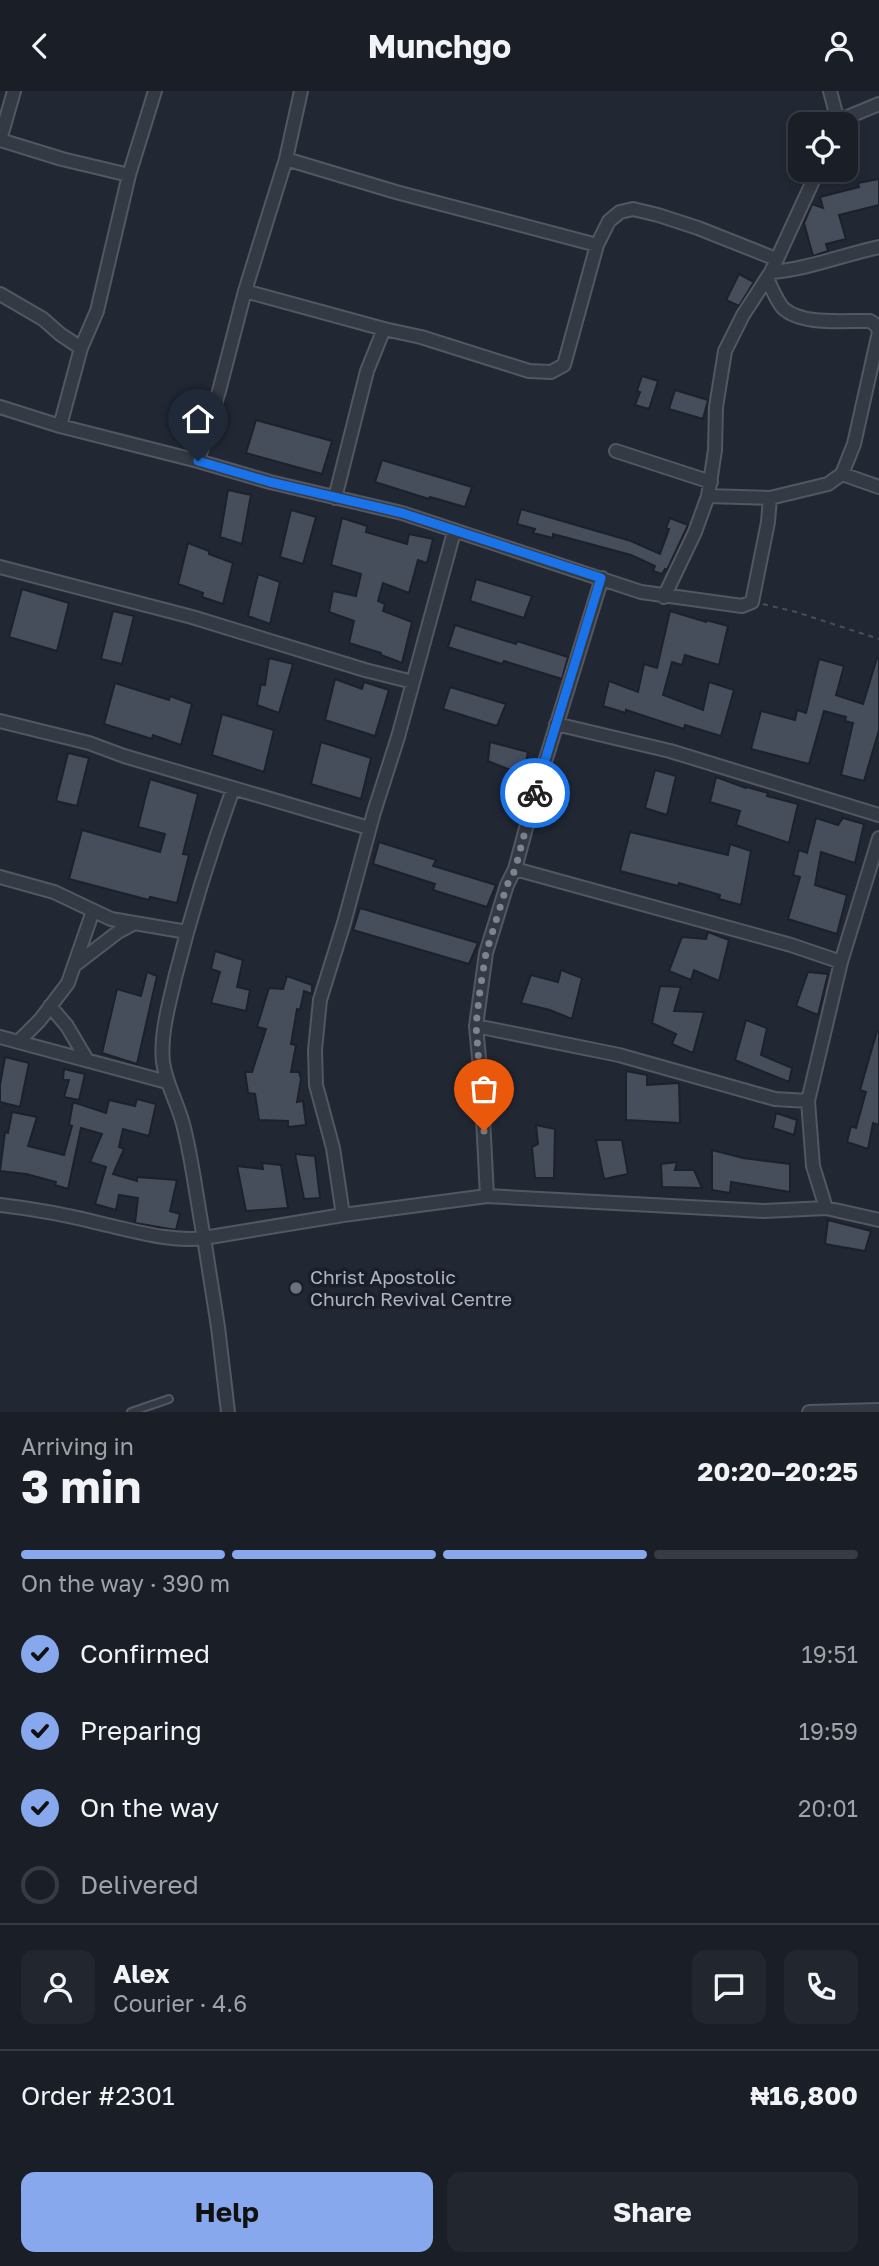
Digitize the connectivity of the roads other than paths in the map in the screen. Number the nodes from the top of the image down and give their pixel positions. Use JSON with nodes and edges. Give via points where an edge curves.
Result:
{"nodes":[{"id":1,"x":14,"y":91,"type":"edge"},
{"id":2,"x":155,"y":91,"type":"edge"},
{"id":3,"x":301,"y":91,"type":"edge"},
{"id":4,"x":830,"y":91,"type":"edge"},
{"id":5,"x":879,"y":104,"type":"edge"},
{"id":6,"x":835,"y":112,"type":"edge"},
{"id":7,"x":858,"y":114,"type":"edge"},
{"id":8,"x":0,"y":140,"type":"edge"},
{"id":9,"x":286,"y":159,"type":"junction"},
{"id":10,"x":128,"y":175,"type":"junction"},
{"id":11,"x":812,"y":182,"type":"edge"},
{"id":12,"x":597,"y":245,"type":"junction"},
{"id":13,"x":879,"y":247,"type":"edge"},
{"id":14,"x":776,"y":259,"type":"junction"},
{"id":15,"x":769,"y":276,"type":"junction"},
{"id":16,"x":245,"y":291,"type":"junction"},
{"id":17,"x":0,"y":294,"type":"edge"},
{"id":18,"x":384,"y":329,"type":"junction"},
{"id":19,"x":81,"y":348,"type":"junction"},
{"id":20,"x":0,"y":407,"type":"edge"},
{"id":21,"x":60,"y":426,"type":"junction"},
{"id":22,"x":616,"y":451,"type":"dead end"},
{"id":23,"x":198,"y":461,"type":"junction"},
{"id":24,"x":842,"y":474,"type":"junction"},
{"id":25,"x":711,"y":482,"type":"junction"},
{"id":26,"x":879,"y":487,"type":"edge"},
{"id":27,"x":708,"y":496,"type":"junction"},
{"id":28,"x":335,"y":498,"type":"junction"},
{"id":29,"x":770,"y":498,"type":"junction"},
{"id":30,"x":454,"y":532,"type":"junction"},
{"id":31,"x":0,"y":567,"type":"edge"},
{"id":32,"x":601,"y":578,"type":"junction"},
{"id":33,"x":664,"y":597,"type":"junction"},
{"id":34,"x":413,"y":682,"type":"junction"},
{"id":35,"x":0,"y":721,"type":"edge"},
{"id":36,"x":556,"y":724,"type":"junction"},
{"id":37,"x":233,"y":789,"type":"junction"},
{"id":38,"x":879,"y":815,"type":"edge"},
{"id":39,"x":369,"y":828,"type":"junction"},
{"id":40,"x":879,"y":838,"type":"edge"},
{"id":41,"x":515,"y":870,"type":"junction"},
{"id":42,"x":0,"y":877,"type":"edge"},
{"id":43,"x":93,"y":911,"type":"junction"},
{"id":44,"x":133,"y":924,"type":"junction"},
{"id":45,"x":187,"y":932,"type":"junction"},
{"id":46,"x":841,"y":962,"type":"junction"},
{"id":47,"x":75,"y":965,"type":"junction"},
{"id":48,"x":50,"y":1006,"type":"junction"},
{"id":49,"x":476,"y":1025,"type":"junction"},
{"id":50,"x":0,"y":1037,"type":"edge"},
{"id":51,"x":19,"y":1041,"type":"junction"},
{"id":52,"x":87,"y":1060,"type":"junction"},
{"id":53,"x":167,"y":1082,"type":"junction"},
{"id":54,"x":808,"y":1101,"type":"junction"},
{"id":55,"x":487,"y":1196,"type":"junction"},
{"id":56,"x":0,"y":1205,"type":"edge"},
{"id":57,"x":826,"y":1208,"type":"junction"},
{"id":58,"x":343,"y":1215,"type":"junction"},
{"id":59,"x":879,"y":1220,"type":"edge"},
{"id":60,"x":204,"y":1238,"type":"junction"},
{"id":61,"x":169,"y":1399,"type":"dead end"},
{"id":62,"x":879,"y":1410,"type":"edge"},
{"id":63,"x":835,"y":1411,"type":"edge"},
{"id":64,"x":131,"y":1412,"type":"edge"},
{"id":65,"x":228,"y":1412,"type":"edge"},
{"id":66,"x":809,"y":1412,"type":"edge"}],
"edges":[{"from":1,"to":8,"type":"street"},
{"from":2,"to":10,"type":"street"},
{"from":3,"to":9,"type":"street"},
{"from":4,"to":6,"type":"street"},
{"from":5,"to":7,"type":"street"},
{"from":8,"to":10,"type":"street"},
{"from":9,"to":12,"type":"street"},
{"from":9,"to":16,"type":"street"},
{"from":10,"to":19,"type":"street","via":[[97,311]]},
{"from":11,"to":14,"type":"street"},
{"from":12,"to":14,"type":"street","via":[[609,221],[633,209],[698,228]]},
{"from":12,"to":18,"type":"street","via":[[559,369],[529,371]]},
{"from":13,"to":15,"type":"street"},
{"from":14,"to":15,"type":"street"},
{"from":15,"to":24,"type":"street","via":[[779,303],[789,312],[824,322],[870,321],[877,326],[854,444]]},
{"from":15,"to":25,"type":"street","via":[[725,351]]},
{"from":16,"to":18,"type":"street"},
{"from":16,"to":23,"type":"street"},
{"from":17,"to":19,"type":"street"},
{"from":18,"to":28,"type":"street","via":[[367,371]]},
{"from":19,"to":21,"type":"street"},
{"from":20,"to":21,"type":"street"},
{"from":21,"to":23,"type":"street"},
{"from":22,"to":25,"type":"street"},
{"from":23,"to":28,"type":"street"},
{"from":24,"to":26,"type":"street"},
{"from":24,"to":29,"type":"street","via":[[828,484]]},
{"from":25,"to":27,"type":"street"},
{"from":27,"to":29,"type":"street"},
{"from":27,"to":33,"type":"street"},
{"from":28,"to":30,"type":"street","via":[[402,513]]},
{"from":29,"to":33,"type":"street","via":[[752,602],[742,606]]},
{"from":30,"to":32,"type":"street"},
{"from":30,"to":34,"type":"street"},
{"from":31,"to":34,"type":"street"},
{"from":32,"to":33,"type":"street"},
{"from":32,"to":36,"type":"street"},
{"from":34,"to":39,"type":"street"},
{"from":35,"to":37,"type":"street","via":[[89,743]]},
{"from":36,"to":38,"type":"street","via":[[670,751]]},
{"from":36,"to":41,"type":"street"},
{"from":37,"to":39,"type":"street"},
{"from":37,"to":45,"type":"street"},
{"from":39,"to":58,"type":"street","via":[[320,1000],[315,1050],[316,1085],[333,1148]]},
{"from":40,"to":46,"type":"street"},
{"from":41,"to":46,"type":"street"},
{"from":41,"to":49,"type":"street","via":[[486,953]]},
{"from":42,"to":43,"type":"street","via":[[54,892]]},
{"from":43,"to":44,"type":"street"},
{"from":43,"to":47,"type":"street"},
{"from":44,"to":45,"type":"street"},
{"from":44,"to":47,"type":"street"},
{"from":45,"to":53,"type":"street","via":[[163,1037]]},
{"from":46,"to":54,"type":"street"},
{"from":47,"to":48,"type":"street"},
{"from":48,"to":51,"type":"street"},
{"from":48,"to":52,"type":"street"},
{"from":49,"to":54,"type":"street","via":[[619,1055],[775,1099]]},
{"from":49,"to":55,"type":"street"},
{"from":50,"to":51,"type":"street"},
{"from":51,"to":52,"type":"street"},
{"from":52,"to":53,"type":"street"},
{"from":53,"to":60,"type":"street","via":[[185,1130]]},
{"from":54,"to":57,"type":"street","via":[[813,1166]]},
{"from":55,"to":57,"type":"street","via":[[764,1211]]},
{"from":55,"to":58,"type":"street"},
{"from":56,"to":60,"type":"street","via":[[140,1233]]},
{"from":57,"to":59,"type":"street"},
{"from":58,"to":60,"type":"street"},
{"from":60,"to":65,"type":"street"},
{"from":61,"to":64,"type":"lane"},
{"from":62,"to":63,"type":"street"},
{"from":63,"to":66,"type":"street"}]}
